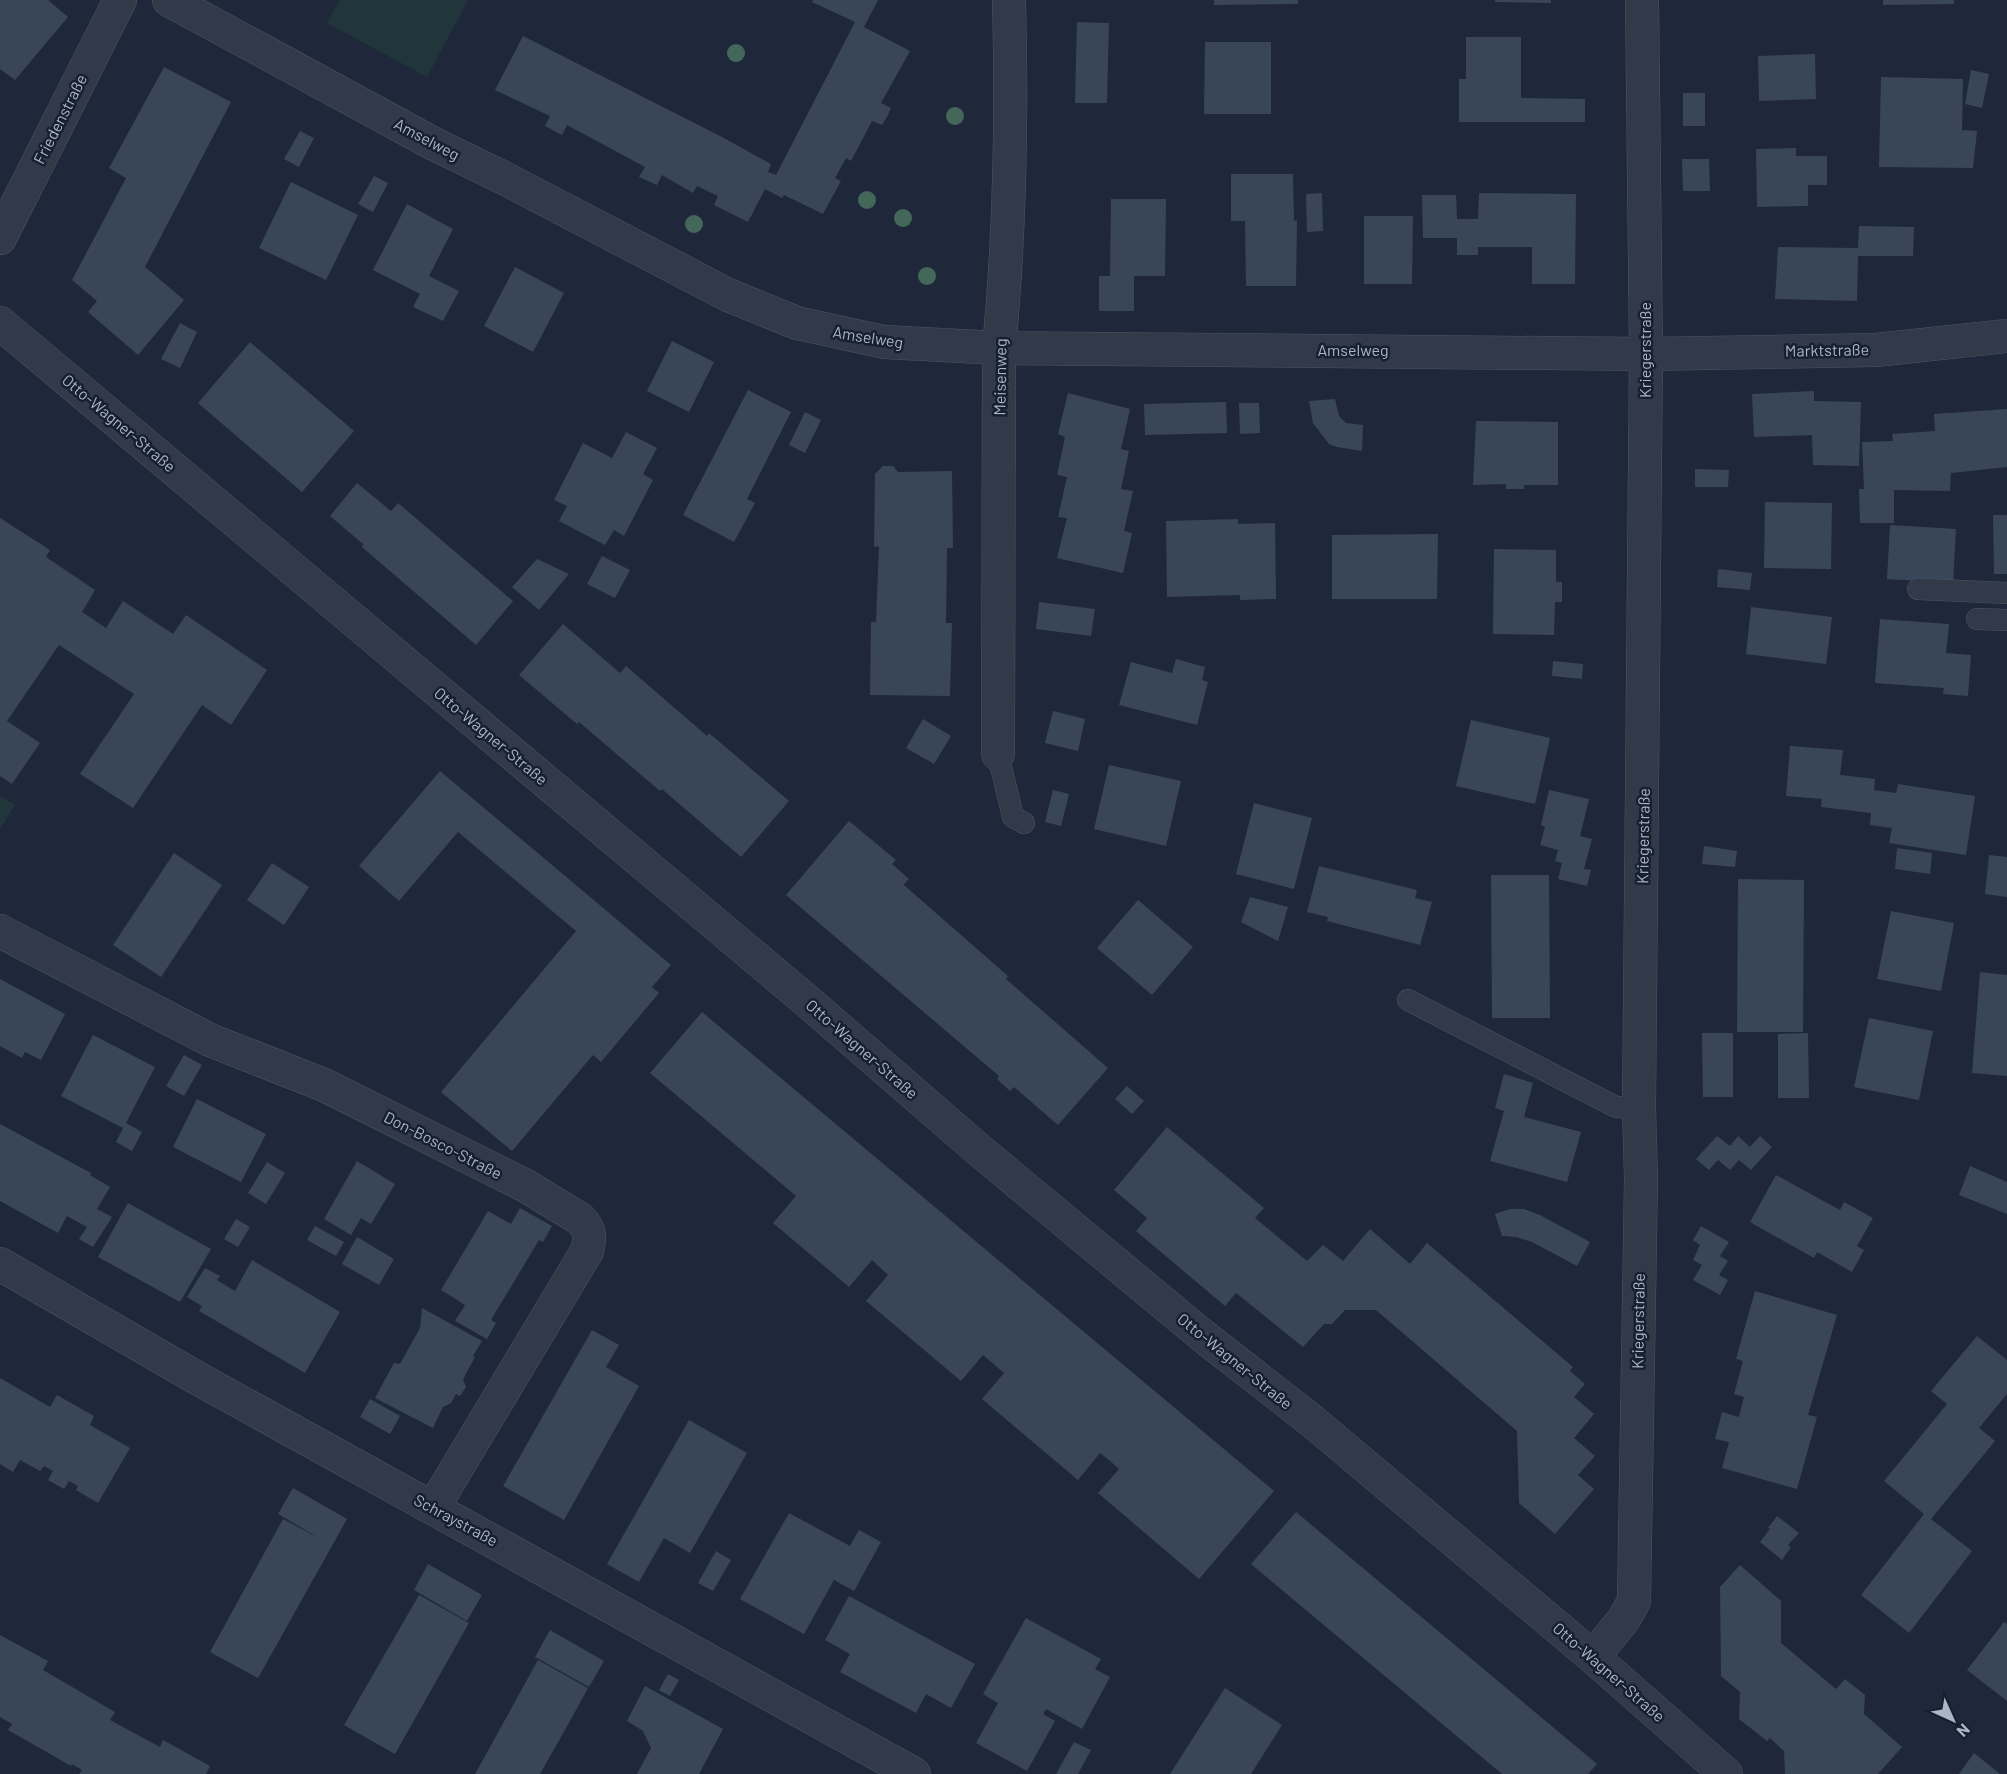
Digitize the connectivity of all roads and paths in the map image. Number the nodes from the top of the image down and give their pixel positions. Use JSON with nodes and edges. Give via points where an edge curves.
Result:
{"nodes":[{"id":1,"x":120,"y":0,"type":"edge"},
{"id":2,"x":170,"y":0,"type":"edge"},
{"id":3,"x":1009,"y":0,"type":"edge"},
{"id":4,"x":1642,"y":0,"type":"edge"},
{"id":5,"x":0,"y":238,"type":"edge"},
{"id":6,"x":0,"y":323,"type":"edge"},
{"id":7,"x":2007,"y":336,"type":"edge"},
{"id":8,"x":999,"y":348,"type":"junction"},
{"id":9,"x":1646,"y":354,"type":"junction"},
{"id":10,"x":1918,"y":590,"type":"dead end"},
{"id":11,"x":2007,"y":593,"type":"edge"},
{"id":12,"x":1977,"y":619,"type":"dead end"},
{"id":13,"x":2007,"y":620,"type":"edge"},
{"id":14,"x":998,"y":754,"type":"joint"},
{"id":15,"x":1024,"y":823,"type":"dead end"},
{"id":16,"x":0,"y":931,"type":"edge"},
{"id":17,"x":1408,"y":1000,"type":"dead end"},
{"id":18,"x":1639,"y":1108,"type":"junction"},
{"id":19,"x":0,"y":1264,"type":"edge"},
{"id":20,"x":433,"y":1508,"type":"junction"},
{"id":21,"x":1593,"y":1657,"type":"junction"},
{"id":22,"x":914,"y":1774,"type":"edge"},
{"id":23,"x":1726,"y":1774,"type":"edge"}],
"edges":[{"from":1,"to":5,"type":"street","name":"Friedenstraße"},
{"from":2,"to":8,"type":"street","name":"Amselweg","via":[[434,144],[763,310],[797,323],[884,342]]},
{"from":3,"to":8,"type":"street","name":"Meisenweg","via":[[1008,174]]},
{"from":4,"to":9,"type":"street","name":"Kriegerstraße"},
{"from":6,"to":21,"type":"street","name":"Otto-Wagner-Straße","via":[[979,1149]]},
{"from":7,"to":9,"type":"street","name":"Marktstraße","via":[[1876,350]]},
{"from":8,"to":9,"type":"street","name":"Amselweg"},
{"from":8,"to":14,"type":"street","name":"Meisenweg"},
{"from":9,"to":18,"type":"street","name":"Kriegerstraße"},
{"from":10,"to":11,"type":"lane"},
{"from":12,"to":13,"type":"lane"},
{"from":14,"to":15,"type":"lane","via":[[1013,817]]},
{"from":16,"to":20,"type":"street","name":"Don-Bosco-Straße","via":[[210,1040],[324,1085],[526,1186],[585,1224],[590,1233],[587,1251]]},
{"from":17,"to":18,"type":"lane","via":[[1616,1107]]},
{"from":18,"to":21,"type":"street","name":"Kriegerstraße","via":[[1634,1600]]},
{"from":19,"to":20,"type":"street","name":"Schraystraße"},
{"from":20,"to":22,"type":"street","name":"Schraystraße"},
{"from":21,"to":23,"type":"street","name":"Otto-Wagner-Straße"}]}
